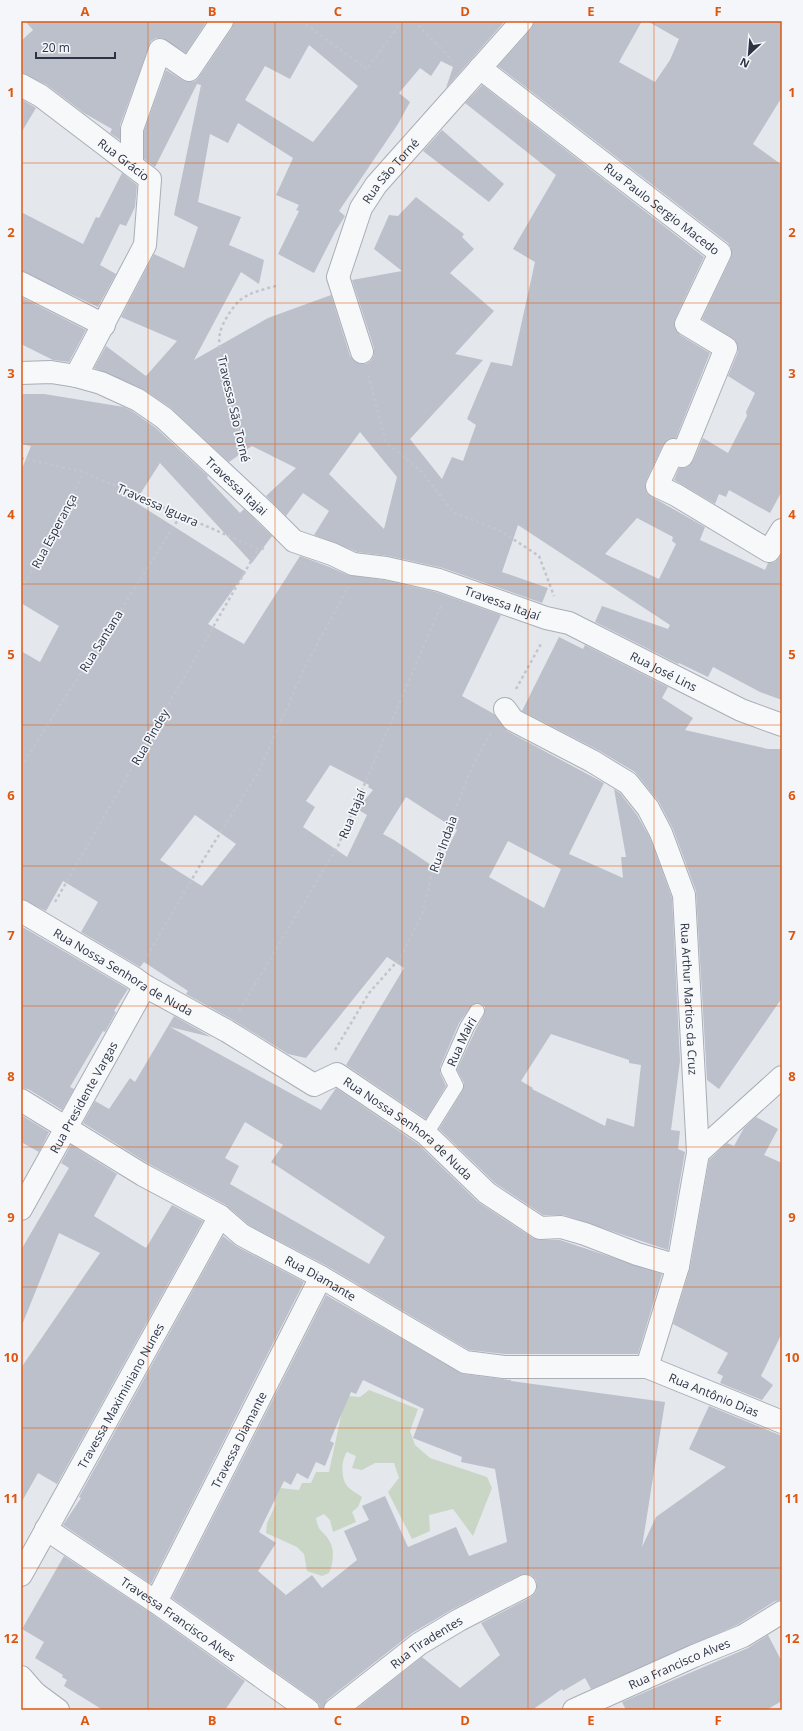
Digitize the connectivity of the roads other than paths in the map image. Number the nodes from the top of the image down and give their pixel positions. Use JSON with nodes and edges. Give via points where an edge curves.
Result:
{"nodes":[{"id":1,"x":222,"y":21,"type":"edge"},
{"id":2,"x":522,"y":21,"type":"edge"},
{"id":3,"x":475,"y":74,"type":"junction"},
{"id":4,"x":21,"y":85,"type":"edge"},
{"id":5,"x":132,"y":165,"type":"junction"},
{"id":6,"x":21,"y":283,"type":"edge"},
{"id":7,"x":104,"y":325,"type":"junction"},
{"id":8,"x":362,"y":352,"type":"road end"},
{"id":9,"x":21,"y":373,"type":"edge"},
{"id":10,"x":76,"y":376,"type":"junction"},
{"id":11,"x":782,"y":530,"type":"edge"},
{"id":12,"x":454,"y":585,"type":"joint"},
{"id":13,"x":551,"y":619,"type":"joint"},
{"id":14,"x":505,"y":709,"type":"road end"},
{"id":15,"x":782,"y":725,"type":"edge"},
{"id":16,"x":21,"y":911,"type":"edge"},
{"id":17,"x":139,"y":982,"type":"junction"},
{"id":18,"x":477,"y":1011,"type":"dead end"},
{"id":19,"x":782,"y":1077,"type":"edge"},
{"id":20,"x":21,"y":1100,"type":"edge"},
{"id":21,"x":67,"y":1127,"type":"junction"},
{"id":22,"x":426,"y":1134,"type":"junction"},
{"id":23,"x":698,"y":1153,"type":"junction"},
{"id":24,"x":21,"y":1209,"type":"edge"},
{"id":25,"x":220,"y":1216,"type":"junction"},
{"id":26,"x":678,"y":1266,"type":"junction"},
{"id":27,"x":321,"y":1277,"type":"junction"},
{"id":28,"x":647,"y":1367,"type":"junction"},
{"id":29,"x":782,"y":1422,"type":"edge"},
{"id":30,"x":46,"y":1529,"type":"junction"},
{"id":31,"x":21,"y":1575,"type":"edge"},
{"id":32,"x":525,"y":1586,"type":"dead end"},
{"id":33,"x":156,"y":1602,"type":"junction"},
{"id":34,"x":782,"y":1612,"type":"edge"},
{"id":35,"x":27,"y":1693,"type":"edge"},
{"id":36,"x":58,"y":1710,"type":"edge"},
{"id":37,"x":308,"y":1710,"type":"edge"},
{"id":38,"x":335,"y":1710,"type":"edge"},
{"id":39,"x":574,"y":1710,"type":"edge"}],
"edges":[{"from":1,"to":5,"type":"street","via":[[189,70],[160,50],[132,129]]},
{"from":2,"to":3,"type":"street","name":"Rua São Torné"},
{"from":3,"to":8,"type":"street","name":"Rua São Torné","via":[[376,185],[361,208],[338,277]]},
{"from":3,"to":11,"type":"street","name":"Rua Paulo Sergio Macedo","via":[[720,253],[686,324],[726,348],[682,456],[674,450],[657,486],[769,551]]},
{"from":4,"to":5,"type":"street","name":"Rua Grácio","via":[[41,96]]},
{"from":5,"to":7,"type":"street","name":"Rua Grácio","via":[[150,179],[145,245]]},
{"from":6,"to":7,"type":"street"},
{"from":7,"to":10,"type":"street","name":"Rua Grácio"},
{"from":9,"to":10,"type":"street","name":"Travessa Itajai","via":[[52,372]]},
{"from":10,"to":12,"type":"street","name":"Travessa Itajai","via":[[101,383],[138,400],[164,418],[294,541],[360,565],[386,568]]},
{"from":12,"to":13,"type":"street","name":"Travessa Itajaí"},
{"from":13,"to":15,"type":"street","name":"Rua José Lins","via":[[568,623],[740,710]]},
{"from":14,"to":23,"type":"street","name":"Rua Arthur Martios da Cruz","via":[[513,720],[628,782],[648,808],[661,833],[684,895]]},
{"from":16,"to":17,"type":"street","name":"Rua Nossa Senhora de Nuda"},
{"from":17,"to":21,"type":"street","name":"Rua Presidente Vargas"},
{"from":17,"to":22,"type":"street","name":"Rua Nossa Senhora de Nuda","via":[[227,1030],[314,1085],[337,1074]]},
{"from":18,"to":22,"type":"lane","name":"Rua Mairi","via":[[448,1070],[456,1086]]},
{"from":19,"to":23,"type":"street"},
{"from":20,"to":21,"type":"street","name":"Rua Diamante"},
{"from":21,"to":24,"type":"street","name":"Rua Presidente Vargas"},
{"from":21,"to":25,"type":"street","name":"Rua Diamante","via":[[143,1175]]},
{"from":22,"to":26,"type":"street","name":"Rua Nossa Senhora de Nuda","via":[[487,1193],[540,1228],[561,1227]]},
{"from":23,"to":26,"type":"street","name":"Rua Arthur Martios da Cruz"},
{"from":25,"to":27,"type":"street","name":"Rua Diamante","via":[[242,1235]]},
{"from":25,"to":30,"type":"street","name":"Travessa Maximiniano Nunes"},
{"from":26,"to":28,"type":"street","name":"Rua Arthur Martios da Cruz"},
{"from":27,"to":28,"type":"street","name":"Rua Diamante","via":[[466,1362],[504,1367]]},
{"from":27,"to":33,"type":"street","name":"Travessa Diamante"},
{"from":28,"to":29,"type":"street","name":"Rua Antônio Dias"},
{"from":30,"to":31,"type":"street","name":"Travessa Maximiniano Nunes"},
{"from":30,"to":33,"type":"street","name":"Travessa Francisco Alves"},
{"from":32,"to":38,"type":"street","name":"Rua Tiradentes","via":[[419,1644]]},
{"from":33,"to":37,"type":"street","name":"Travessa Francisco Alves"},
{"from":34,"to":39,"type":"street","name":"Rua Francisco Alves","via":[[743,1636]]},
{"from":35,"to":36,"type":"street"}]}
